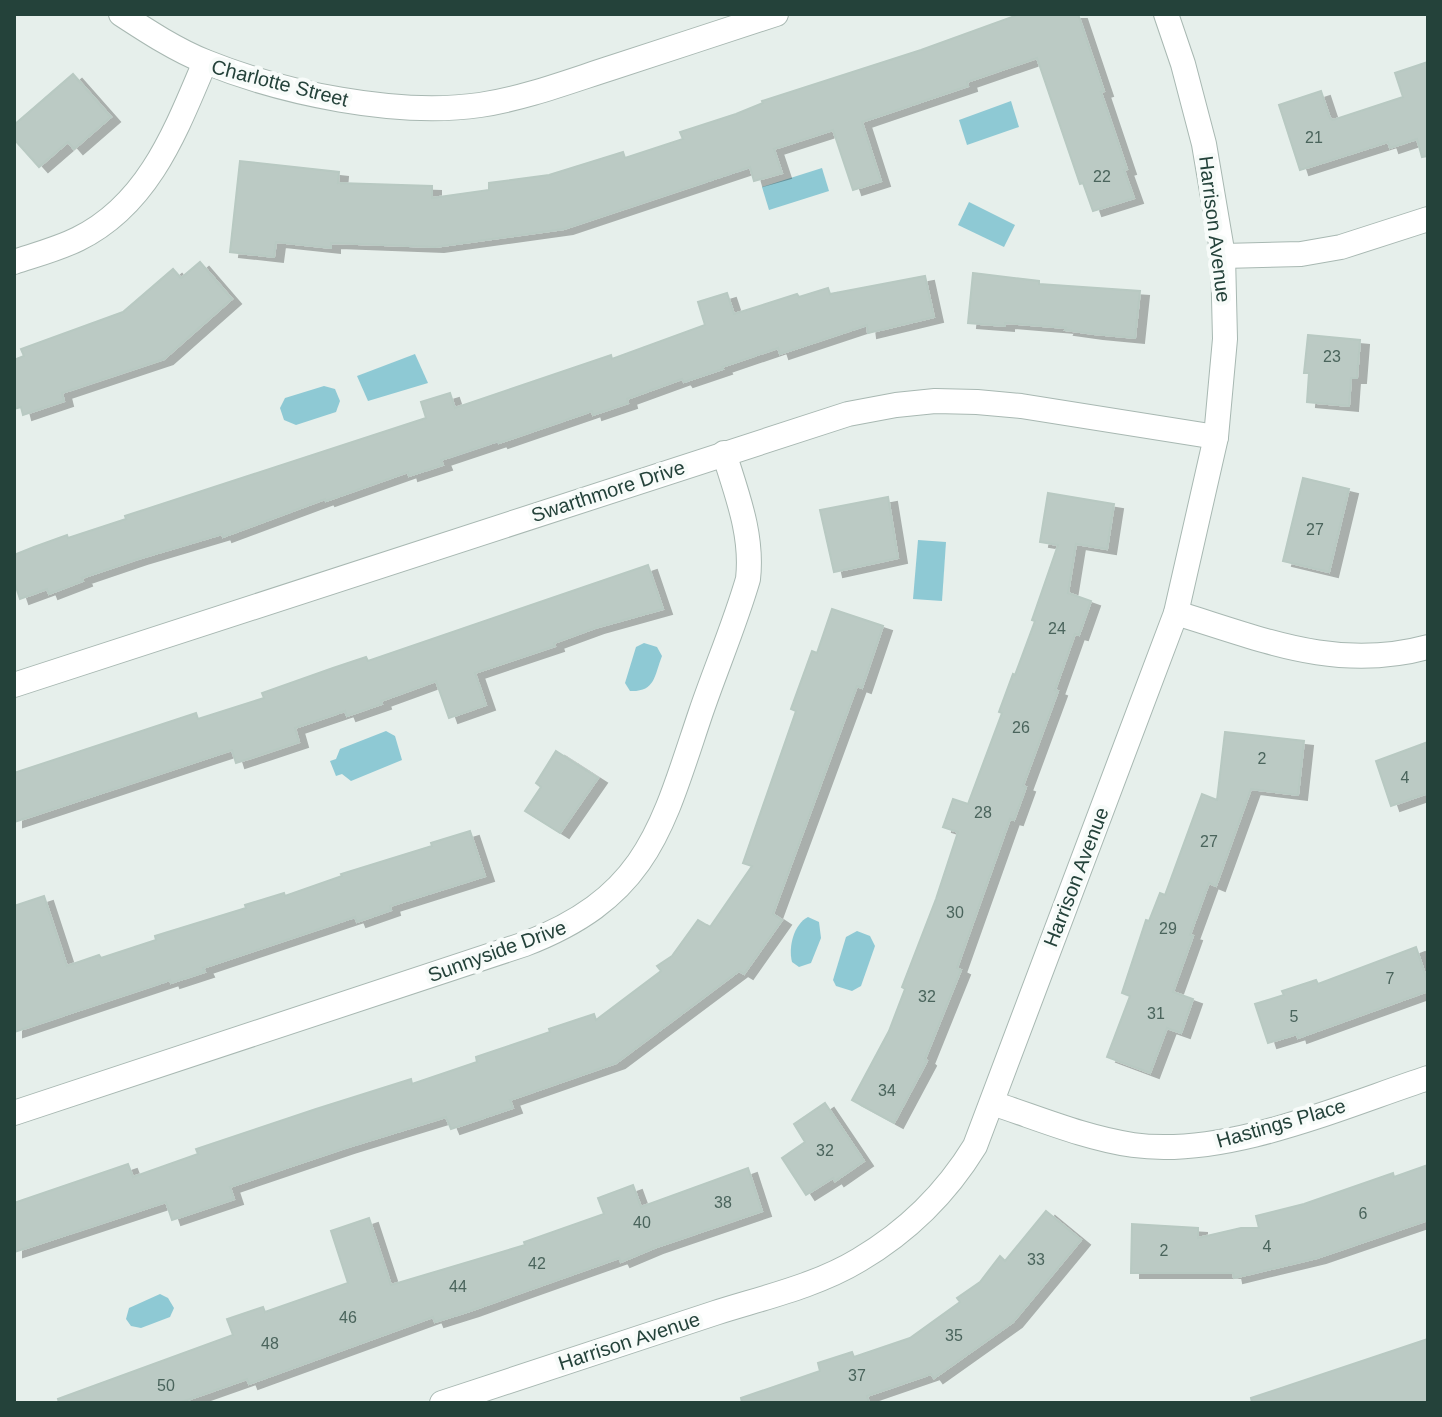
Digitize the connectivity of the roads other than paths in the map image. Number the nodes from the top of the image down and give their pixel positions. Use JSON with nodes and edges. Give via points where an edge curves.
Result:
{"nodes":[{"id":1,"x":121,"y":14,"type":"edge"},
{"id":2,"x":776,"y":14,"type":"edge"},
{"id":3,"x":1166,"y":14,"type":"edge"},
{"id":4,"x":205,"y":62,"type":"junction"},
{"id":5,"x":1428,"y":219,"type":"edge"},
{"id":6,"x":1223,"y":256,"type":"junction"},
{"id":7,"x":14,"y":262,"type":"edge"},
{"id":8,"x":1216,"y":437,"type":"junction"},
{"id":9,"x":724,"y":453,"type":"junction"},
{"id":10,"x":1176,"y":613,"type":"junction"},
{"id":11,"x":1428,"y":647,"type":"edge"},
{"id":12,"x":14,"y":685,"type":"edge"},
{"id":13,"x":1428,"y":1078,"type":"edge"},
{"id":14,"x":992,"y":1103,"type":"junction"},
{"id":15,"x":14,"y":1113,"type":"edge"},
{"id":16,"x":442,"y":1403,"type":"edge"}],
"edges":[{"from":1,"to":4,"type":"street"},
{"from":2,"to":4,"type":"street","name":"Charlotte Street","via":[[556,86],[479,105],[407,108],[344,101]]},
{"from":3,"to":6,"type":"street","name":"Harrison Avenue","via":[[1204,144]]},
{"from":4,"to":7,"type":"street","name":"Charlotte Street","via":[[177,129],[149,177],[118,213],[79,239]]},
{"from":5,"to":6,"type":"street","via":[[1341,247]]},
{"from":6,"to":8,"type":"street","name":"Harrison Avenue","via":[[1225,339]]},
{"from":8,"to":9,"type":"street","name":"Swarthmore Drive","via":[[1021,406],[935,401],[848,414]]},
{"from":8,"to":10,"type":"street","name":"Harrison Avenue"},
{"from":9,"to":12,"type":"street","name":"Swarthmore Drive"},
{"from":9,"to":15,"type":"street","name":"Sunnyside Drive","via":[[744,517],[748,579],[664,819],[631,875],[611,895],[560,931],[525,944]]},
{"from":10,"to":11,"type":"street","via":[[1309,653],[1388,655]]},
{"from":10,"to":14,"type":"street","name":"Harrison Avenue"},
{"from":13,"to":14,"type":"street","name":"Hastings Place","via":[[1260,1133],[1191,1146],[1105,1140]]},
{"from":14,"to":16,"type":"street","name":"Harrison Avenue","via":[[975,1146],[938,1198],[855,1263]]}]}
